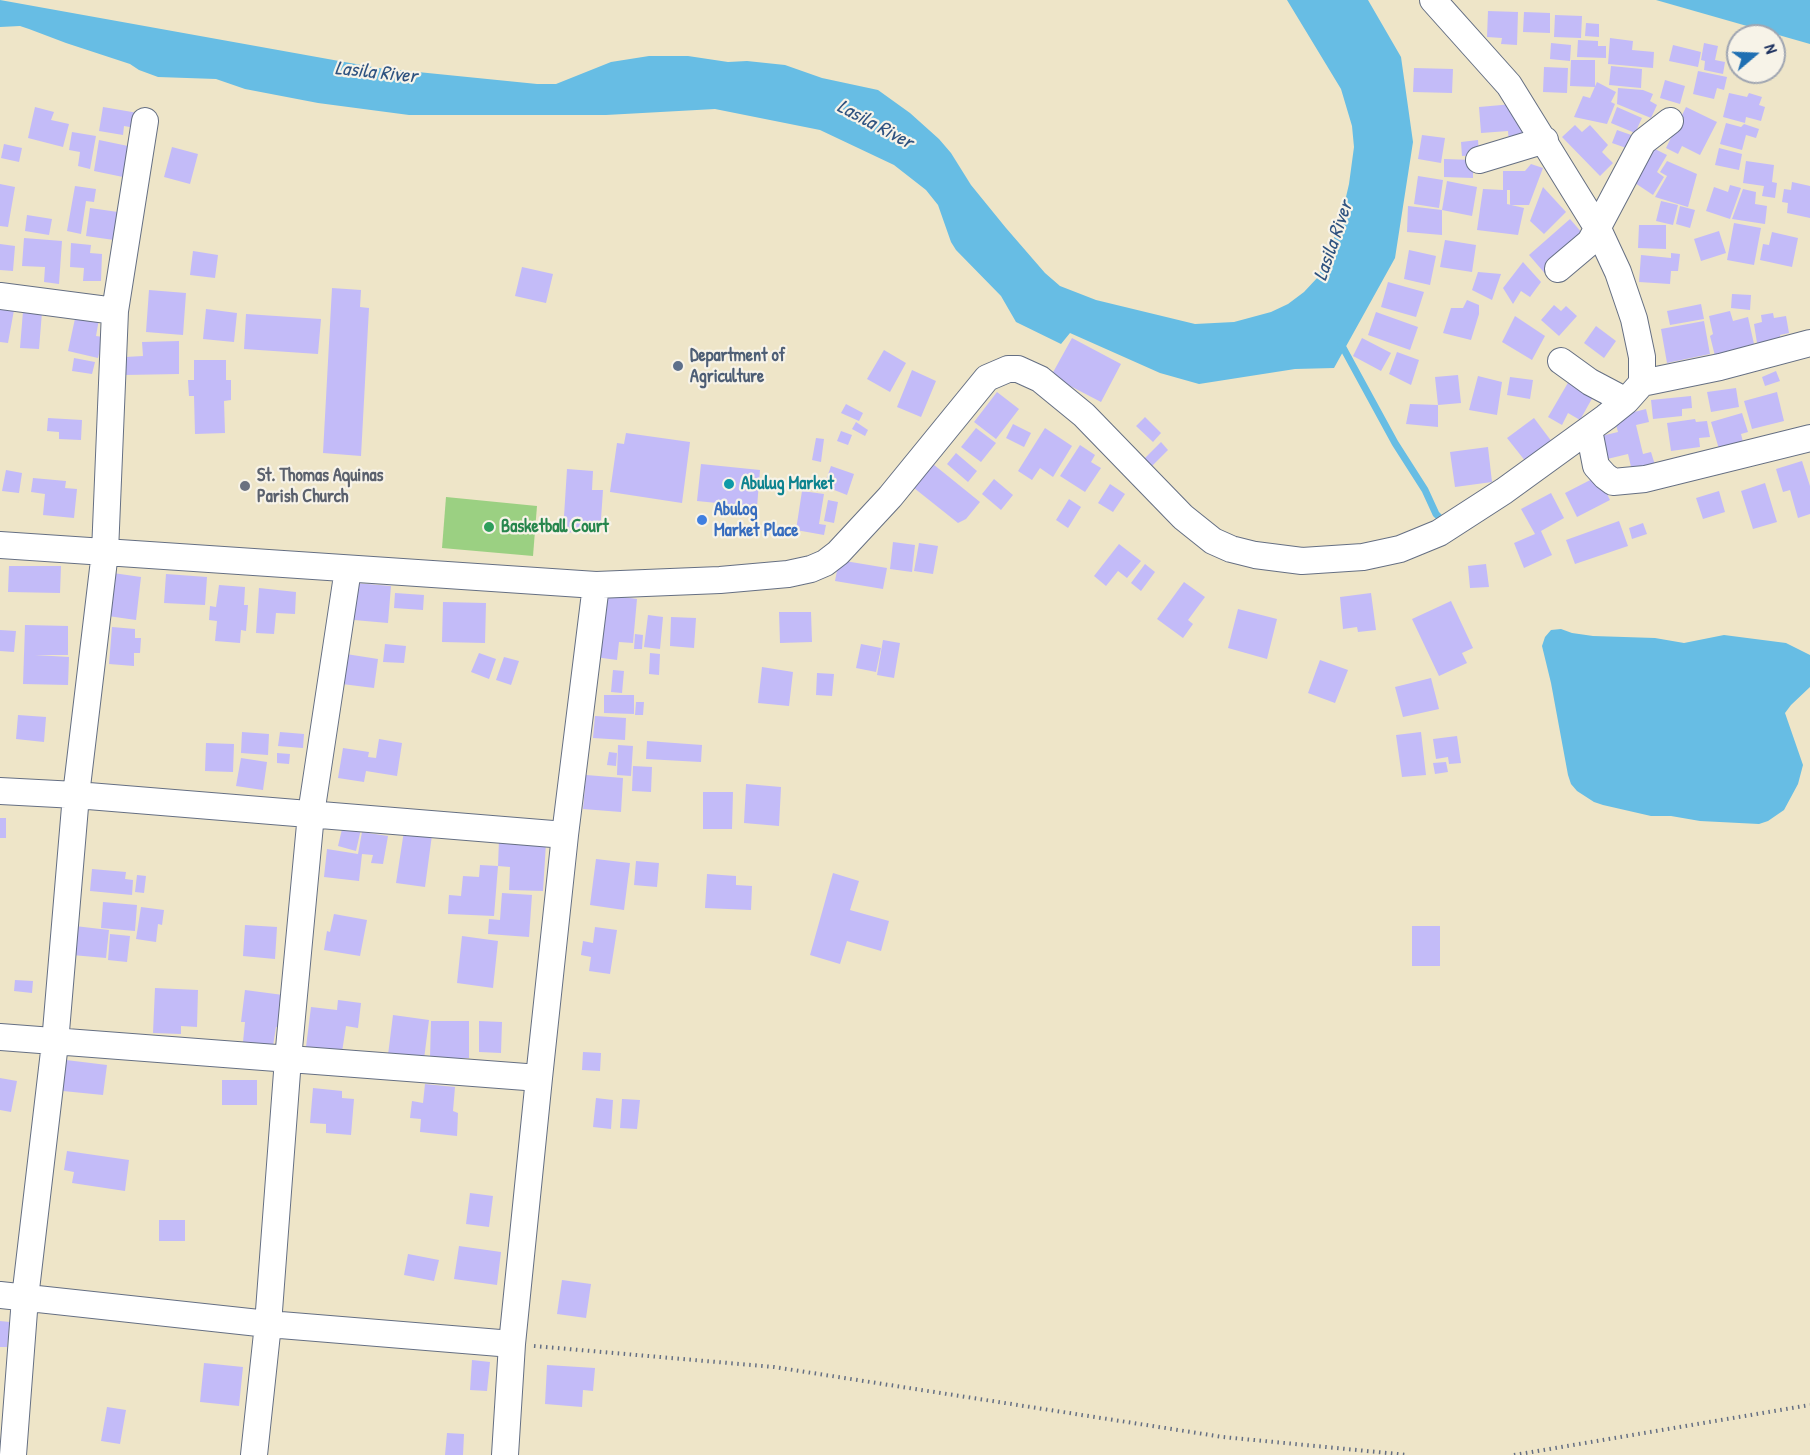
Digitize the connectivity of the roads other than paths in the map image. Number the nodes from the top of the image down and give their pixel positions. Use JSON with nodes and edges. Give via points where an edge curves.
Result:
{"nodes":[{"id":1,"x":1433,"y":0,"type":"edge"},
{"id":2,"x":1670,"y":121,"type":"dead end"},
{"id":3,"x":145,"y":122,"type":"dead end"},
{"id":4,"x":1545,"y":140,"type":"junction"},
{"id":5,"x":1479,"y":160,"type":"dead end"},
{"id":6,"x":1598,"y":229,"type":"junction"},
{"id":7,"x":1558,"y":269,"type":"dead end"},
{"id":8,"x":0,"y":296,"type":"edge"},
{"id":9,"x":115,"y":311,"type":"junction"},
{"id":10,"x":1810,"y":343,"type":"edge"},
{"id":11,"x":1561,"y":361,"type":"dead end"},
{"id":12,"x":1634,"y":392,"type":"junction"},
{"id":13,"x":1589,"y":430,"type":"junction"},
{"id":14,"x":1810,"y":438,"type":"edge"},
{"id":15,"x":0,"y":545,"type":"edge"},
{"id":16,"x":105,"y":552,"type":"junction"},
{"id":17,"x":348,"y":569,"type":"junction"},
{"id":18,"x":596,"y":585,"type":"junction"},
{"id":19,"x":0,"y":792,"type":"edge"},
{"id":20,"x":76,"y":795,"type":"junction"},
{"id":21,"x":311,"y":814,"type":"junction"},
{"id":22,"x":565,"y":835,"type":"junction"},
{"id":23,"x":0,"y":1037,"type":"edge"},
{"id":24,"x":55,"y":1042,"type":"junction"},
{"id":25,"x":288,"y":1059,"type":"junction"},
{"id":26,"x":539,"y":1078,"type":"junction"},
{"id":27,"x":0,"y":1295,"type":"edge"},
{"id":28,"x":25,"y":1298,"type":"junction"},
{"id":29,"x":268,"y":1324,"type":"junction"},
{"id":30,"x":512,"y":1344,"type":"junction"},
{"id":31,"x":14,"y":1455,"type":"edge"},
{"id":32,"x":254,"y":1455,"type":"edge"},
{"id":33,"x":505,"y":1455,"type":"edge"}],
"edges":[{"from":1,"to":4,"type":"street","via":[[1509,85]]},
{"from":2,"to":6,"type":"street","via":[[1643,142]]},
{"from":3,"to":9,"type":"street"},
{"from":4,"to":5,"type":"street"},
{"from":4,"to":6,"type":"street"},
{"from":6,"to":7,"type":"street","via":[[1590,242]]},
{"from":6,"to":12,"type":"street","via":[[1634,319],[1642,357]]},
{"from":8,"to":9,"type":"street"},
{"from":9,"to":16,"type":"street"},
{"from":10,"to":12,"type":"street"},
{"from":11,"to":12,"type":"street","via":[[1590,382]]},
{"from":12,"to":13,"type":"street"},
{"from":13,"to":14,"type":"street","via":[[1596,466],[1613,482],[1655,477]]},
{"from":13,"to":18,"type":"street","via":[[1439,532],[1400,549],[1363,557],[1302,561],[1255,555],[1213,541],[1183,517],[1084,415],[1040,379],[1008,369],[987,378],[890,497],[825,563],[789,574]]},
{"from":15,"to":16,"type":"street"},
{"from":16,"to":17,"type":"street"},
{"from":16,"to":20,"type":"street"},
{"from":17,"to":18,"type":"street"},
{"from":17,"to":21,"type":"street"},
{"from":18,"to":22,"type":"street"},
{"from":19,"to":20,"type":"street"},
{"from":20,"to":21,"type":"street"},
{"from":20,"to":24,"type":"street"},
{"from":21,"to":22,"type":"street"},
{"from":21,"to":25,"type":"street"},
{"from":22,"to":26,"type":"street"},
{"from":23,"to":24,"type":"street"},
{"from":24,"to":25,"type":"street"},
{"from":24,"to":28,"type":"street"},
{"from":25,"to":26,"type":"street"},
{"from":25,"to":29,"type":"street"},
{"from":26,"to":30,"type":"street"},
{"from":27,"to":28,"type":"street"},
{"from":28,"to":29,"type":"street"},
{"from":28,"to":31,"type":"street"},
{"from":29,"to":30,"type":"street"},
{"from":29,"to":32,"type":"street"},
{"from":30,"to":33,"type":"street"}]}
